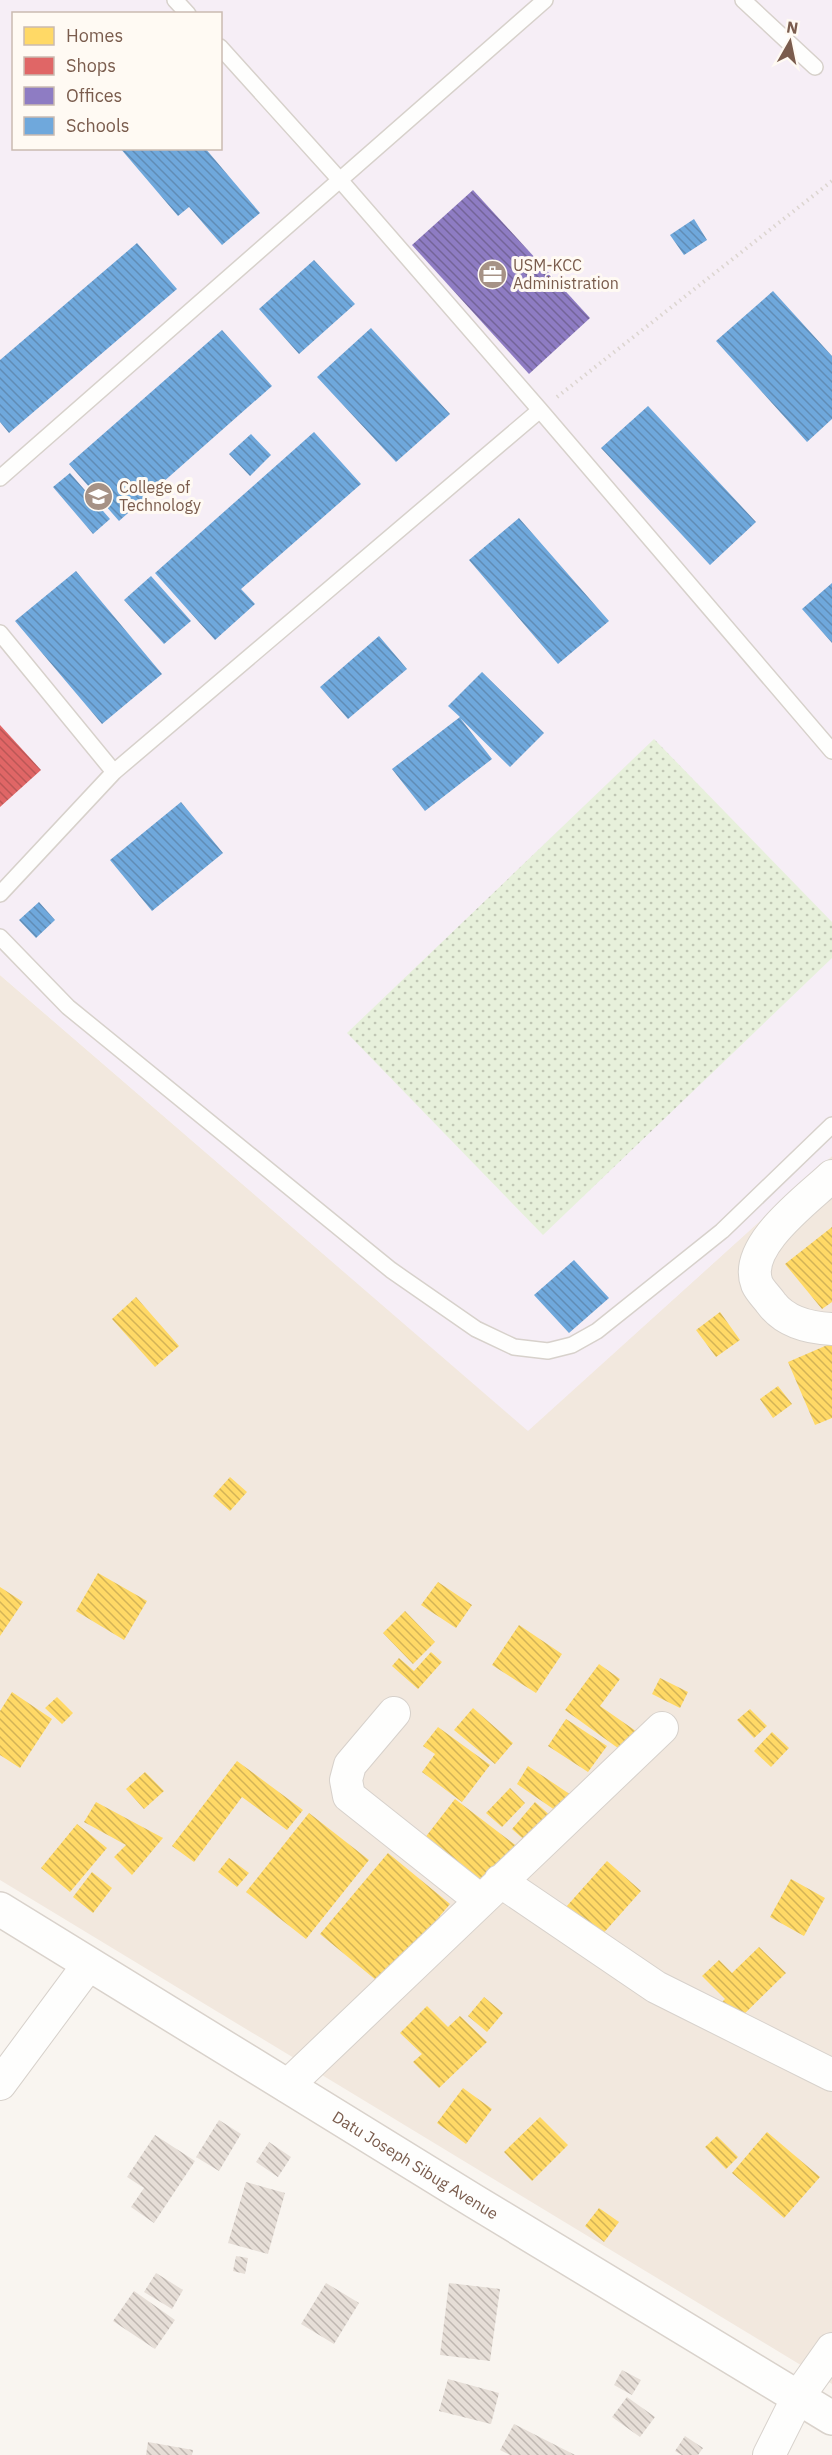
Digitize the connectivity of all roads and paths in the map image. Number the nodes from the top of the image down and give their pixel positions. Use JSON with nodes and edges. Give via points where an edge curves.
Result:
{"nodes":[{"id":1,"x":175,"y":0,"type":"edge"},
{"id":2,"x":545,"y":0,"type":"edge"},
{"id":3,"x":743,"y":0,"type":"edge"},
{"id":4,"x":186,"y":12,"type":"edge"},
{"id":5,"x":222,"y":49,"type":"edge"},
{"id":6,"x":815,"y":67,"type":"dead end"},
{"id":7,"x":340,"y":180,"type":"junction"},
{"id":8,"x":832,"y":182,"type":"edge"},
{"id":9,"x":540,"y":410,"type":"junction"},
{"id":10,"x":0,"y":478,"type":"edge"},
{"id":11,"x":0,"y":633,"type":"edge"},
{"id":12,"x":832,"y":751,"type":"edge"},
{"id":13,"x":114,"y":772,"type":"junction"},
{"id":14,"x":0,"y":894,"type":"edge"},
{"id":15,"x":0,"y":937,"type":"edge"},
{"id":16,"x":832,"y":1125,"type":"edge"},
{"id":17,"x":832,"y":1176,"type":"edge"},
{"id":18,"x":832,"y":1329,"type":"edge"},
{"id":19,"x":394,"y":1713,"type":"dead end"},
{"id":20,"x":662,"y":1728,"type":"dead end"},
{"id":21,"x":490,"y":1891,"type":"junction"},
{"id":22,"x":0,"y":1909,"type":"edge"},
{"id":23,"x":89,"y":1964,"type":"junction"},
{"id":24,"x":832,"y":2075,"type":"edge"},
{"id":25,"x":0,"y":2084,"type":"edge"},
{"id":26,"x":287,"y":2086,"type":"junction"},
{"id":27,"x":832,"y":2349,"type":"edge"},
{"id":28,"x":798,"y":2397,"type":"junction"},
{"id":29,"x":832,"y":2418,"type":"edge"},
{"id":30,"x":769,"y":2455,"type":"edge"}],
"edges":[{"from":1,"to":4,"type":"lane"},
{"from":2,"to":7,"type":"lane"},
{"from":3,"to":6,"type":"lane"},
{"from":5,"to":7,"type":"lane"},
{"from":7,"to":9,"type":"lane"},
{"from":7,"to":10,"type":"lane"},
{"from":8,"to":9,"type":"path"},
{"from":9,"to":12,"type":"lane"},
{"from":9,"to":13,"type":"lane"},
{"from":11,"to":13,"type":"lane"},
{"from":13,"to":14,"type":"lane"},
{"from":15,"to":16,"type":"lane","via":[[68,1007],[392,1270],[476,1329],[514,1347],[548,1351],[572,1345],[597,1332],[722,1231]]},
{"from":17,"to":18,"type":"street","via":[[775,1230],[755,1265],[757,1284],[776,1309],[797,1323]]},
{"from":19,"to":21,"type":"street","via":[[350,1765],[346,1780],[349,1796]]},
{"from":20,"to":21,"type":"street"},
{"from":21,"to":24,"type":"street","via":[[656,1987]]},
{"from":21,"to":26,"type":"street"},
{"from":22,"to":23,"type":"main road","name":"Datu Joseph Sibug Avenue"},
{"from":23,"to":25,"type":"street"},
{"from":23,"to":26,"type":"main road","name":"Datu Joseph Sibug Avenue"},
{"from":26,"to":28,"type":"main road","name":"Datu Joseph Sibug Avenue"},
{"from":27,"to":28,"type":"street"},
{"from":28,"to":29,"type":"main road","name":"Datu Joseph Sibug Avenue"},
{"from":28,"to":30,"type":"street"}]}
